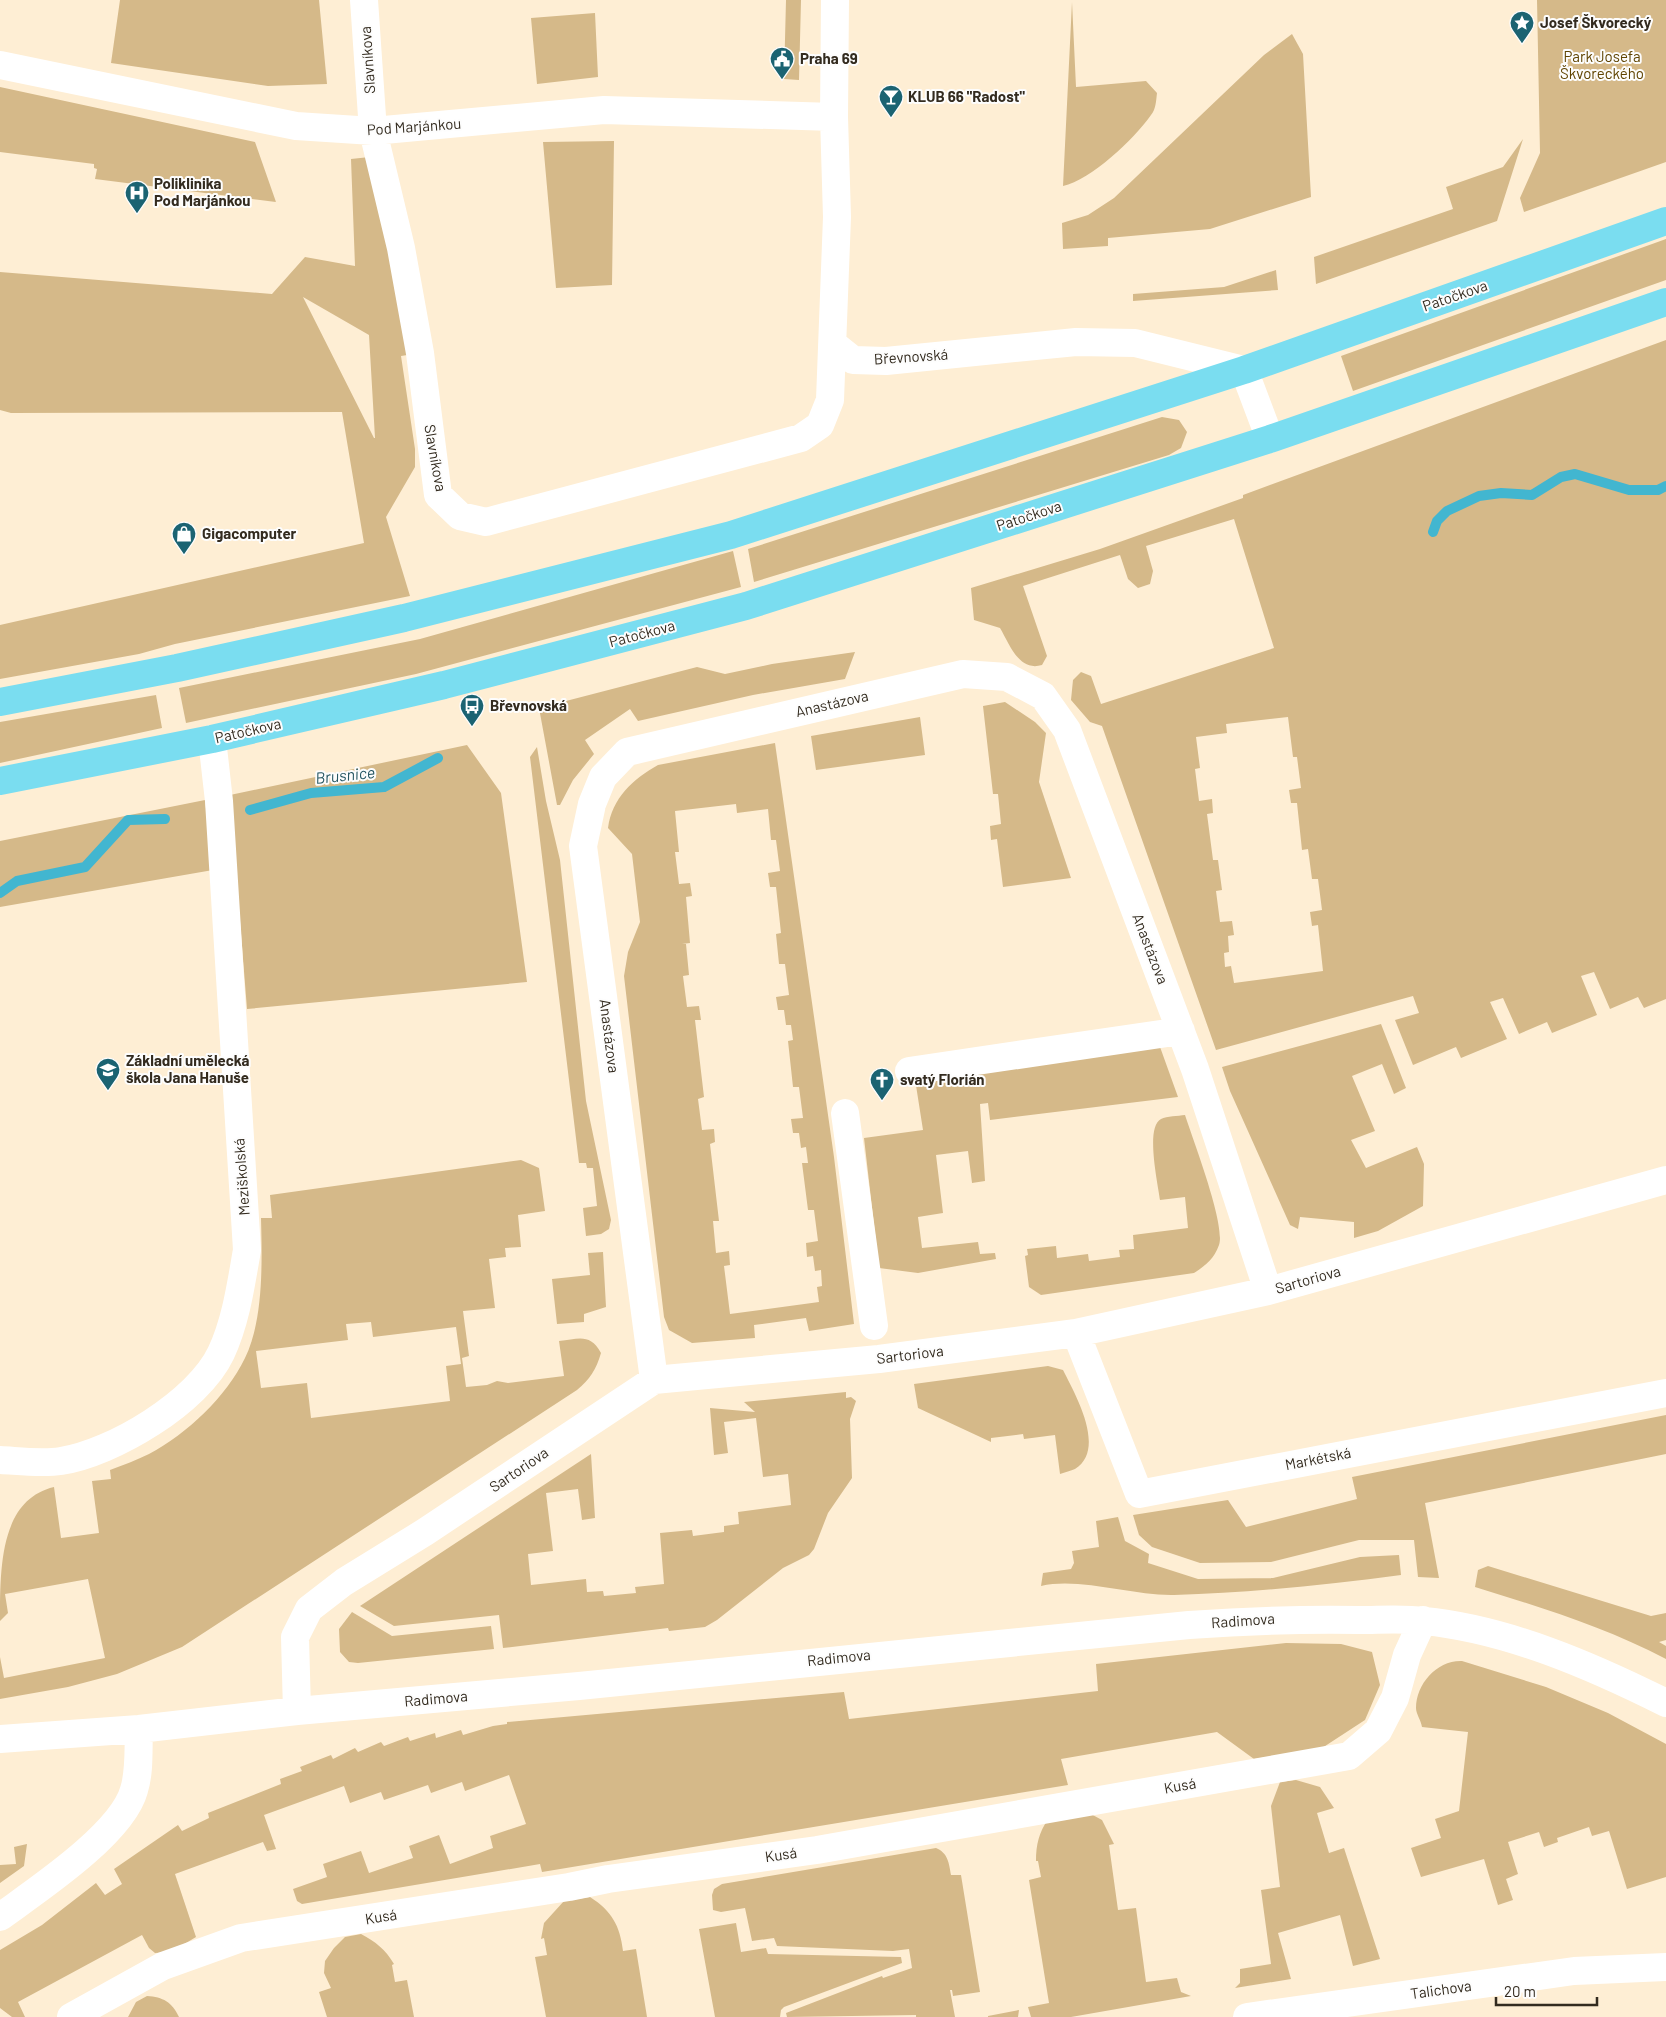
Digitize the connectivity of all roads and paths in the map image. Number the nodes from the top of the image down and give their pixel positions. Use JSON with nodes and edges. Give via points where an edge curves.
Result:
{"nodes":[{"id":1,"x":364,"y":0,"type":"edge"},
{"id":2,"x":835,"y":0,"type":"edge"},
{"id":3,"x":0,"y":65,"type":"edge"},
{"id":4,"x":834,"y":117,"type":"junction"},
{"id":5,"x":373,"y":132,"type":"junction"},
{"id":6,"x":1666,"y":221,"type":"edge"},
{"id":7,"x":1666,"y":302,"type":"edge"},
{"id":8,"x":833,"y":344,"type":"junction"},
{"id":9,"x":1244,"y":370,"type":"junction"},
{"id":10,"x":1270,"y":439,"type":"junction"},
{"id":11,"x":0,"y":702,"type":"edge"},
{"id":12,"x":212,"y":740,"type":"junction"},
{"id":13,"x":0,"y":781,"type":"edge"},
{"id":14,"x":1180,"y":1031,"type":"junction"},
{"id":15,"x":908,"y":1071,"type":"dead end"},
{"id":16,"x":845,"y":1113,"type":"dead end"},
{"id":17,"x":1666,"y":1180,"type":"edge"},
{"id":18,"x":1268,"y":1291,"type":"junction"},
{"id":19,"x":874,"y":1326,"type":"dead end"},
{"id":20,"x":1076,"y":1333,"type":"junction"},
{"id":21,"x":654,"y":1380,"type":"junction"},
{"id":22,"x":1666,"y":1393,"type":"edge"},
{"id":23,"x":1,"y":1467,"type":"edge"},
{"id":24,"x":1423,"y":1620,"type":"junction"},
{"id":25,"x":1666,"y":1703,"type":"edge"},
{"id":26,"x":297,"y":1711,"type":"junction"},
{"id":27,"x":139,"y":1729,"type":"junction"},
{"id":28,"x":0,"y":1739,"type":"edge"},
{"id":29,"x":0,"y":1917,"type":"edge"},
{"id":30,"x":1666,"y":1967,"type":"edge"},
{"id":31,"x":71,"y":2017,"type":"edge"},
{"id":32,"x":1247,"y":2017,"type":"edge"}],
"edges":[{"from":1,"to":5,"type":"street","name":"Slavníkova"},
{"from":2,"to":4,"type":"street"},
{"from":3,"to":5,"type":"street","name":"Pod Marjánkou","via":[[296,126]]},
{"from":4,"to":5,"type":"street","name":"Pod Marjánkou","via":[[604,110]]},
{"from":4,"to":8,"type":"street","via":[[837,217]]},
{"from":5,"to":8,"type":"street","name":"Slavníkova","via":[[401,248],[420,353],[438,495],[460,516],[486,522],[801,438],[820,425],[830,400]]},
{"from":6,"to":9,"type":"main road","name":"Patočkova"},
{"from":7,"to":10,"type":"main road","name":"Patočkova"},
{"from":8,"to":9,"type":"street","name":"Břevnovská","via":[[853,360],[886,361],[1076,342],[1135,343]]},
{"from":9,"to":10,"type":"street"},
{"from":9,"to":11,"type":"main road","name":"Patočkova","via":[[732,535],[404,618],[177,668]]},
{"from":10,"to":12,"type":"main road","name":"Patočkova","via":[[746,606],[444,685]]},
{"from":12,"to":13,"type":"main road","name":"Patočkova"},
{"from":12,"to":23,"type":"street","name":"Meziškolská","via":[[219,801],[247,1250],[238,1302],[220,1354],[189,1397],[125,1439],[99,1451],[60,1461]]},
{"from":14,"to":15,"type":"street"},
{"from":14,"to":18,"type":"street","name":"Anastázova"},
{"from":14,"to":21,"type":"street","name":"Anastázova","via":[[1067,730],[1043,696],[1007,677],[963,674],[627,752],[602,777],[582,846]]},
{"from":16,"to":19,"type":"street"},
{"from":17,"to":18,"type":"street","name":"Sartoriova"},
{"from":18,"to":20,"type":"street","name":"Sartoriova"},
{"from":20,"to":21,"type":"street","name":"Sartoriova","via":[[879,1359]]},
{"from":20,"to":22,"type":"street","name":"Markétská","via":[[1139,1494]]},
{"from":21,"to":26,"type":"street","name":"Sartoriova","via":[[309,1608],[295,1637]]},
{"from":24,"to":25,"type":"street","name":"Radimova","via":[[1476,1630],[1540,1649],[1608,1674]]},
{"from":24,"to":26,"type":"street","name":"Radimova","via":[[1277,1619],[1189,1625]]},
{"from":24,"to":31,"type":"street","name":"Kusá","via":[[1407,1655],[1395,1698],[1378,1731],[1349,1756],[817,1850],[608,1879],[569,1888],[241,1938],[163,1966]]},
{"from":26,"to":27,"type":"street","name":"Radimova"},
{"from":27,"to":28,"type":"street","name":"Radimova"},
{"from":27,"to":29,"type":"street","via":[[134,1791],[119,1818],[71,1865]]},
{"from":30,"to":32,"type":"street","name":"Talichova","via":[[1574,1971]]}]}
